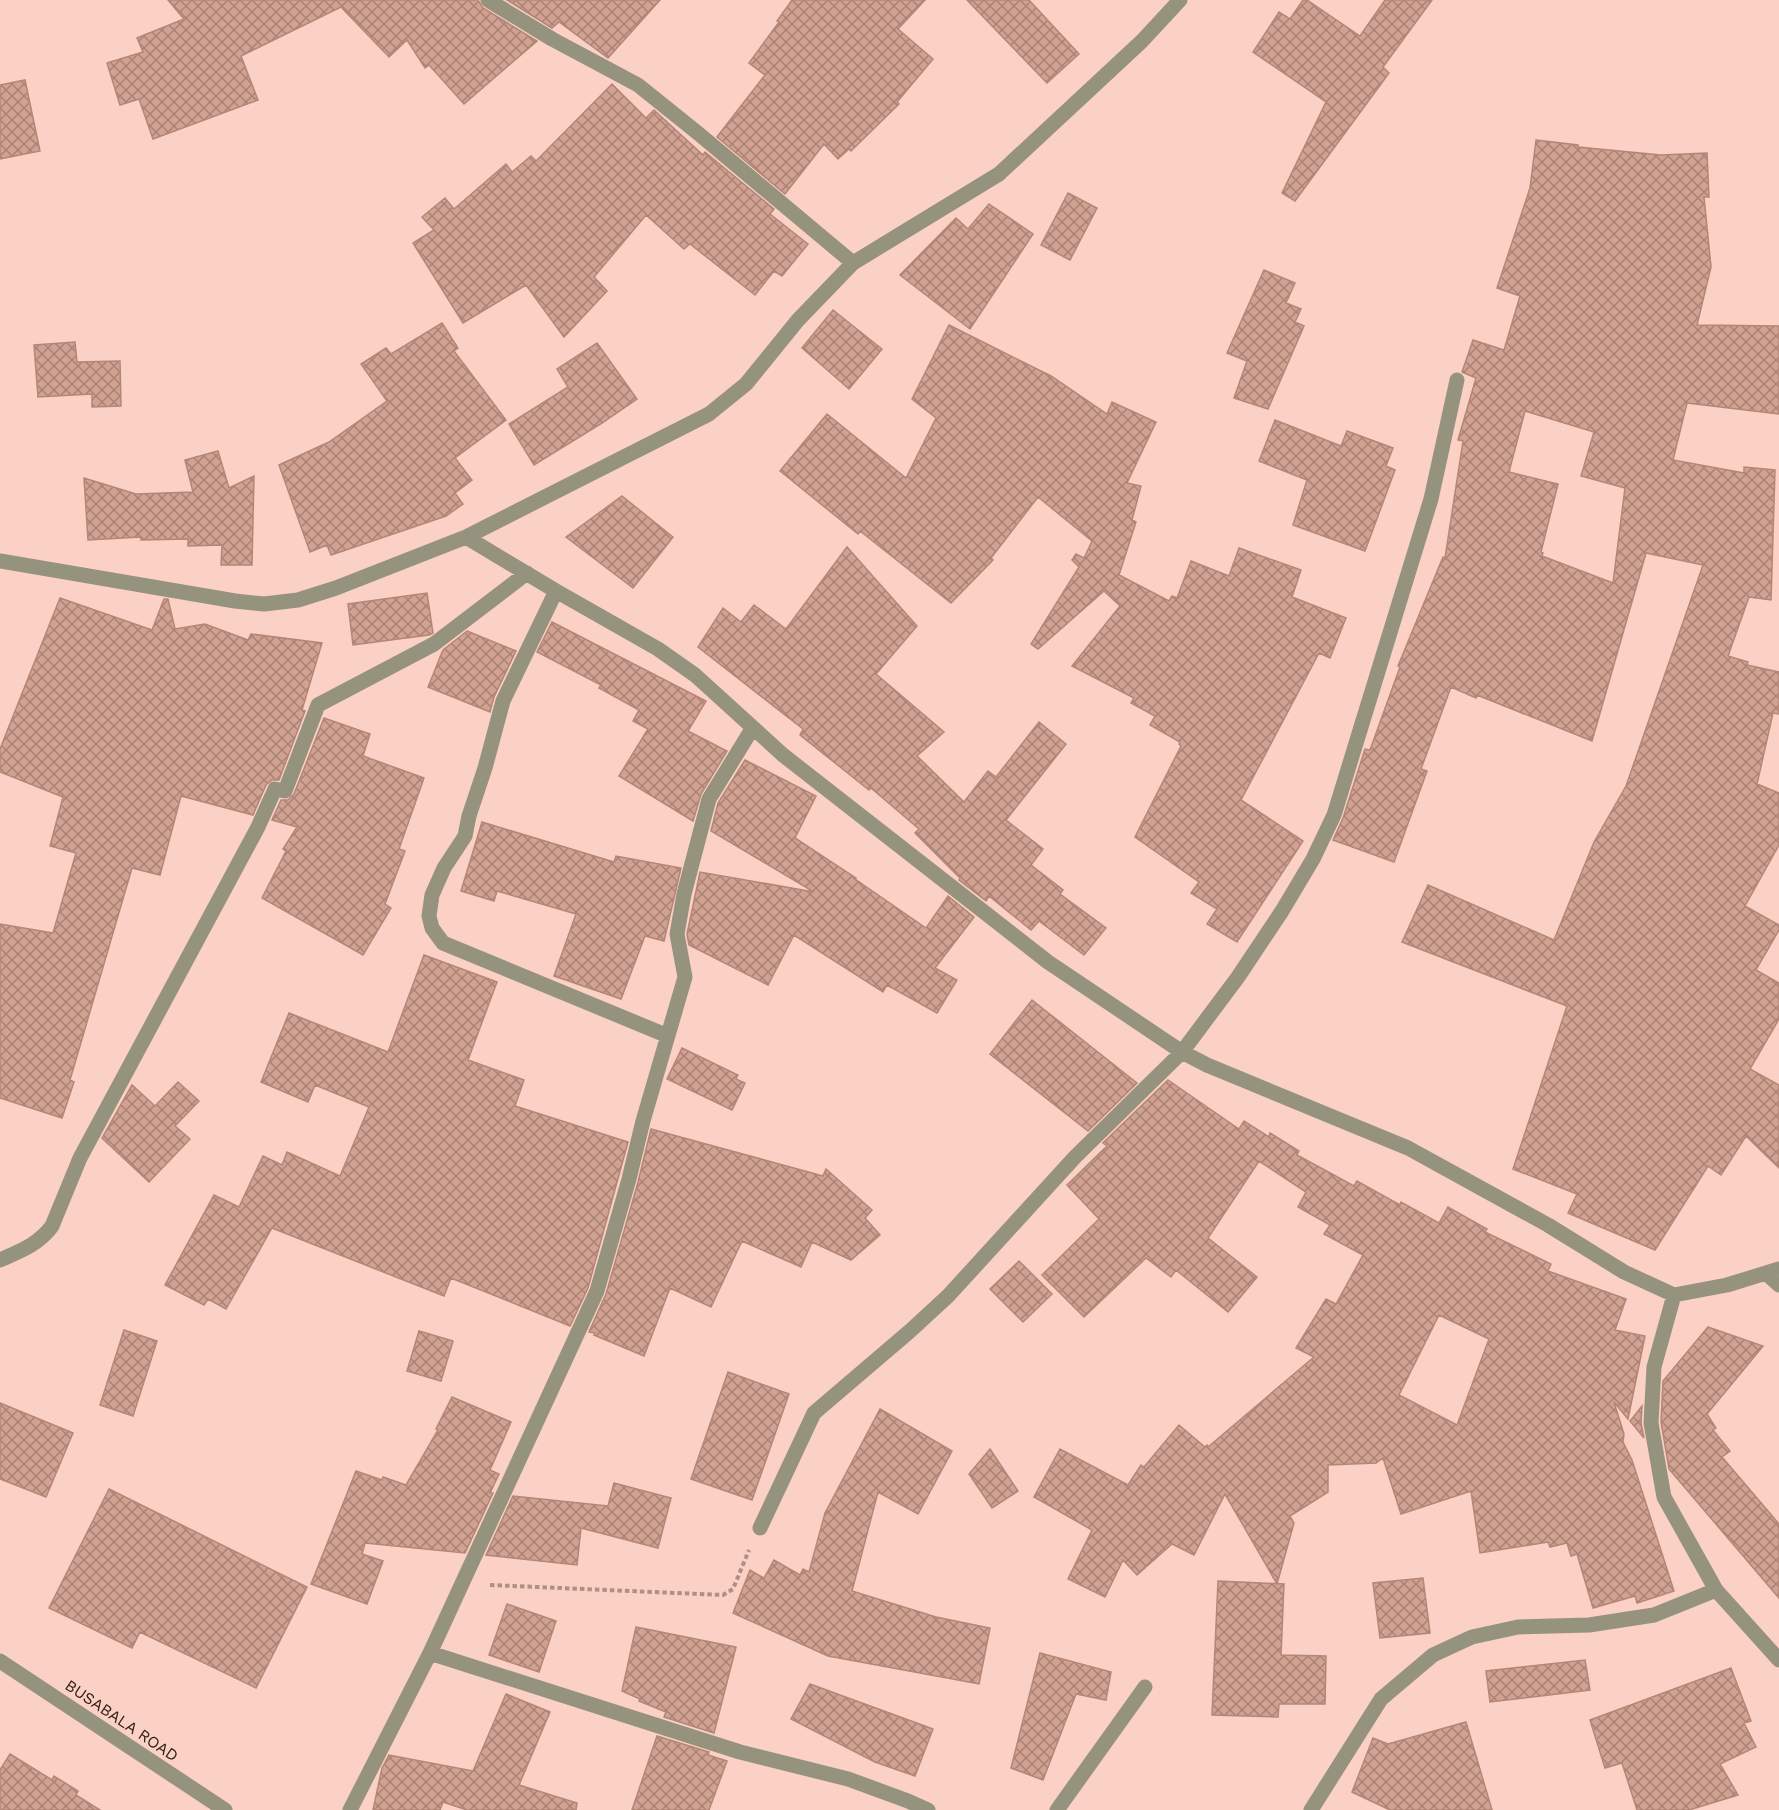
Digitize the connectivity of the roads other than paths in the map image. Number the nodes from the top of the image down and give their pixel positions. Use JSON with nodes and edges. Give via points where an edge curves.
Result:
{"nodes":[{"id":1,"x":488,"y":0,"type":"edge"},
{"id":2,"x":1180,"y":0,"type":"edge"},
{"id":3,"x":853,"y":263,"type":"junction"},
{"id":4,"x":1457,"y":380,"type":"dead end"},
{"id":5,"x":466,"y":537,"type":"junction"},
{"id":6,"x":0,"y":561,"type":"edge"},
{"id":7,"x":527,"y":573,"type":"junction"},
{"id":8,"x":556,"y":591,"type":"junction"},
{"id":9,"x":752,"y":729,"type":"junction"},
{"id":10,"x":668,"y":1036,"type":"junction"},
{"id":11,"x":1182,"y":1052,"type":"junction"},
{"id":12,"x":0,"y":1260,"type":"edge"},
{"id":13,"x":1773,"y":1272,"type":"edge"},
{"id":14,"x":1779,"y":1285,"type":"edge"},
{"id":15,"x":1674,"y":1295,"type":"junction"},
{"id":16,"x":759,"y":1528,"type":"road end"},
{"id":17,"x":1716,"y":1590,"type":"junction"},
{"id":18,"x":430,"y":1653,"type":"junction"},
{"id":19,"x":1779,"y":1660,"type":"edge"},
{"id":20,"x":0,"y":1661,"type":"edge"},
{"id":21,"x":1145,"y":1687,"type":"dead end"},
{"id":22,"x":225,"y":1810,"type":"edge"},
{"id":23,"x":350,"y":1810,"type":"edge"},
{"id":24,"x":928,"y":1810,"type":"edge"},
{"id":25,"x":1057,"y":1810,"type":"edge"},
{"id":26,"x":1311,"y":1810,"type":"edge"}],
"edges":[{"from":1,"to":3,"type":"street","via":[[638,86]]},
{"from":2,"to":3,"type":"street","via":[[1142,41],[999,174]]},
{"from":3,"to":5,"type":"street","via":[[798,320],[746,384],[709,414]]},
{"from":4,"to":11,"type":"street","via":[[1431,499],[1334,815],[1282,911]]},
{"from":5,"to":6,"type":"street","via":[[336,588],[298,600],[264,604]]},
{"from":5,"to":7,"type":"street"},
{"from":7,"to":8,"type":"street"},
{"from":7,"to":12,"type":"street","via":[[434,644],[318,705],[285,791],[275,789],[80,1158],[52,1226],[33,1244]]},
{"from":8,"to":9,"type":"street","via":[[658,649],[695,675]]},
{"from":8,"to":10,"type":"street","via":[[503,701],[465,836],[432,895],[432,928],[443,943]]},
{"from":9,"to":10,"type":"street","via":[[709,799],[682,904],[677,934],[685,977]]},
{"from":9,"to":11,"type":"street","via":[[1048,962]]},
{"from":10,"to":18,"type":"street","via":[[597,1291]]},
{"from":11,"to":15,"type":"street","via":[[1408,1148],[1548,1225],[1623,1272]]},
{"from":11,"to":16,"type":"street","via":[[1076,1157],[948,1296],[814,1413]]},
{"from":13,"to":14,"type":"street"},
{"from":13,"to":15,"type":"street","via":[[1727,1286]]},
{"from":15,"to":17,"type":"street","via":[[1654,1368],[1651,1423],[1664,1497]]},
{"from":17,"to":19,"type":"street"},
{"from":17,"to":26,"type":"street","via":[[1654,1615],[1589,1625],[1518,1627],[1472,1637],[1433,1655],[1381,1699]]},
{"from":18,"to":23,"type":"street"},
{"from":18,"to":24,"type":"street","via":[[740,1752],[848,1779]]},
{"from":20,"to":22,"type":"street","name":"BUSABALA ROAD"},
{"from":21,"to":25,"type":"street"}]}
